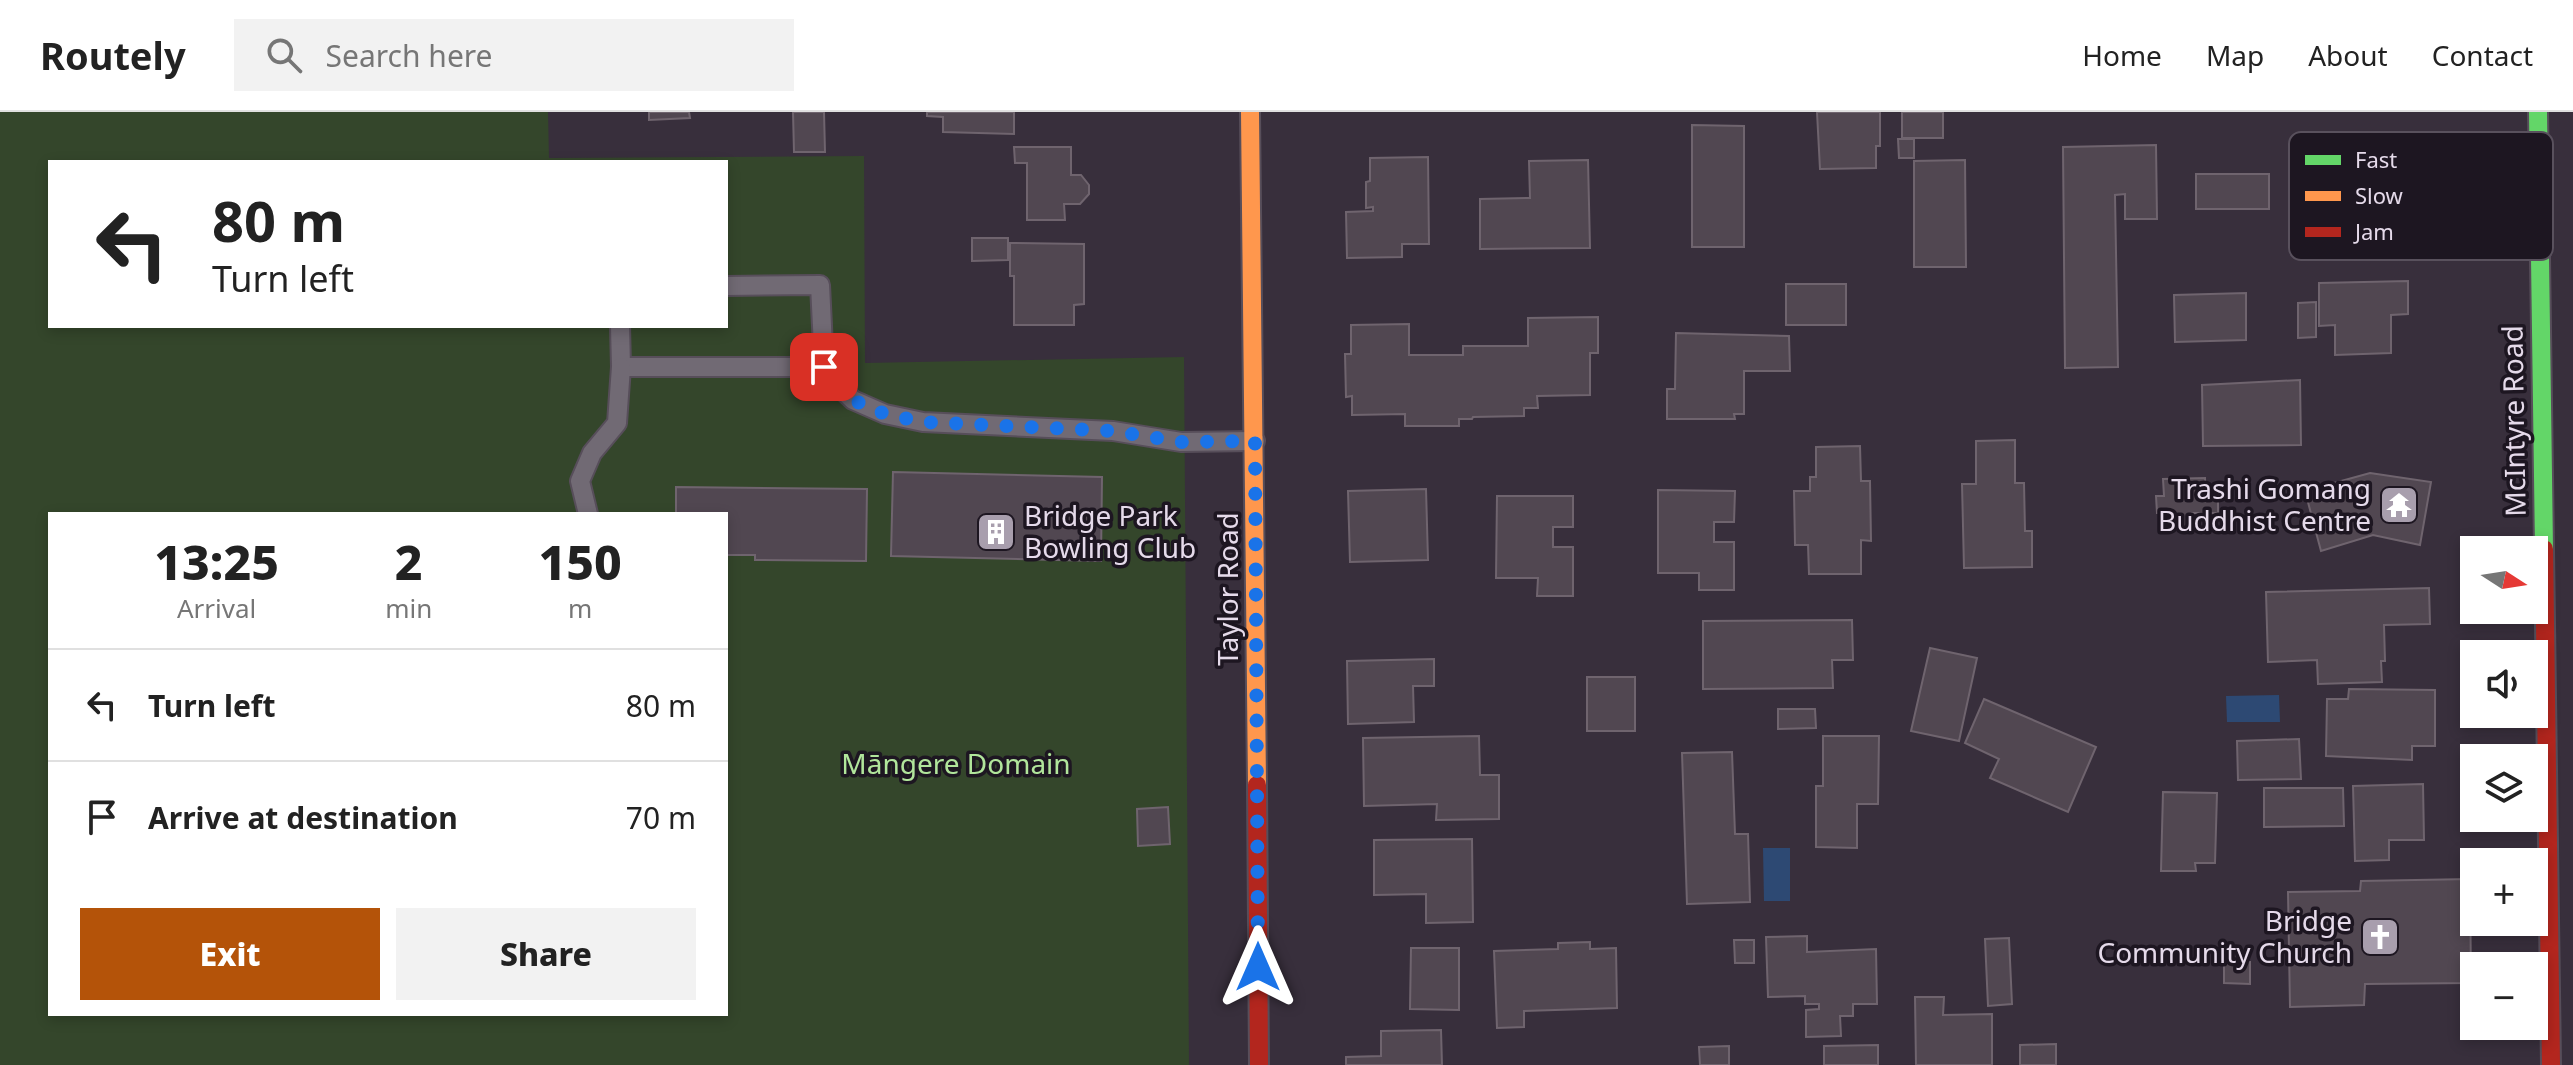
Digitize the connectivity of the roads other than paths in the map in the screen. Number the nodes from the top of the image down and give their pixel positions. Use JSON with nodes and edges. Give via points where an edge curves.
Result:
{"nodes":[{"id":1,"x":1250,"y":112,"type":"edge"},
{"id":2,"x":2538,"y":112,"type":"edge"},
{"id":3,"x":2538,"y":132,"type":"edge"},
{"id":4,"x":2540,"y":260,"type":"edge"},
{"id":5,"x":728,"y":286,"type":"edge"},
{"id":6,"x":620,"y":328,"type":"edge"},
{"id":7,"x":621,"y":367,"type":"junction"},
{"id":8,"x":824,"y":367,"type":"junction"},
{"id":9,"x":1255,"y":441,"type":"junction"},
{"id":10,"x":588,"y":512,"type":"edge"},
{"id":11,"x":1259,"y":1065,"type":"edge"},
{"id":12,"x":2551,"y":1065,"type":"edge"}],
"edges":[{"from":1,"to":9,"type":"street","name":"Taylor Road"},
{"from":2,"to":3,"type":"street","name":"McIntyre Road"},
{"from":4,"to":12,"type":"street","name":"McIntyre Road"},
{"from":5,"to":8,"type":"lane","via":[[820,285]]},
{"from":6,"to":7,"type":"lane"},
{"from":7,"to":8,"type":"lane"},
{"from":7,"to":10,"type":"lane","via":[[617,423],[592,453],[580,481]]},
{"from":8,"to":9,"type":"lane","via":[[853,400],[923,422],[1113,431],[1181,442]]},
{"from":9,"to":11,"type":"street","name":"Taylor Road"}]}
